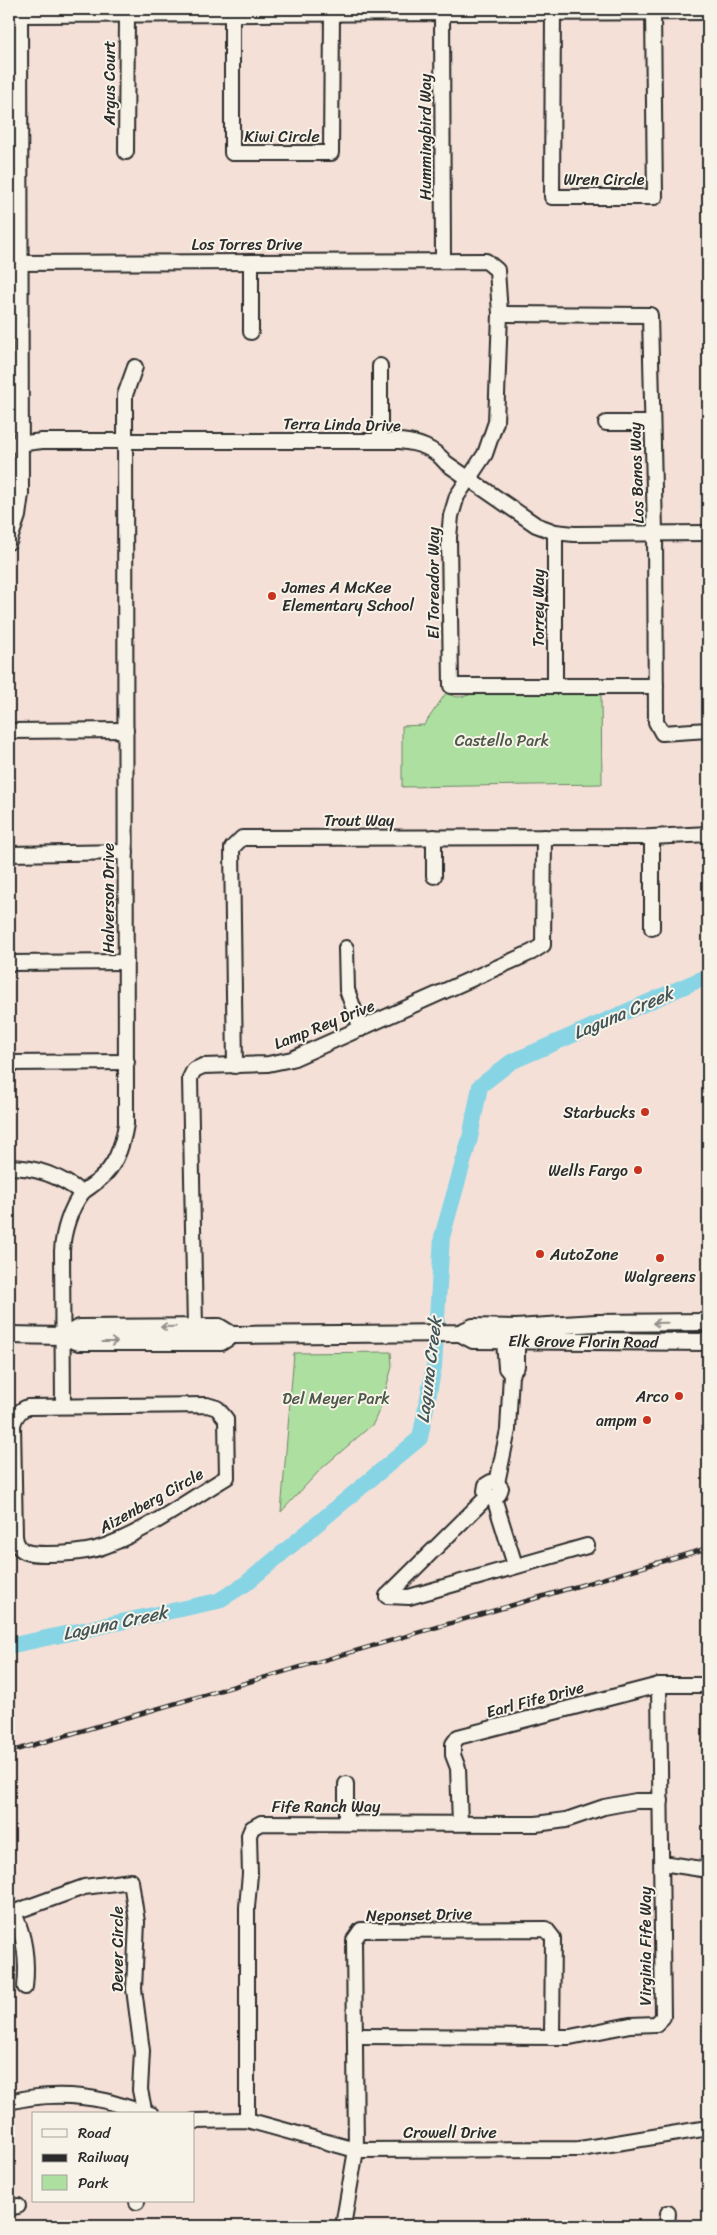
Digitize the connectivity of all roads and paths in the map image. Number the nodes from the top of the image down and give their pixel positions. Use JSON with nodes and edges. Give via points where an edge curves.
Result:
{"nodes":[{"id":1,"x":653,"y":11,"type":"junction"},
{"id":2,"x":20,"y":12,"type":"edge"},
{"id":3,"x":553,"y":12,"type":"junction"},
{"id":4,"x":708,"y":12,"type":"edge"},
{"id":5,"x":442,"y":13,"type":"junction"},
{"id":6,"x":232,"y":14,"type":"junction"},
{"id":7,"x":332,"y":14,"type":"junction"},
{"id":8,"x":127,"y":15,"type":"junction"},
{"id":9,"x":126,"y":152,"type":"dead end"},
{"id":10,"x":15,"y":156,"type":"edge"},
{"id":11,"x":443,"y":261,"type":"junction"},
{"id":12,"x":486,"y":261,"type":"joint"},
{"id":13,"x":251,"y":262,"type":"junction"},
{"id":14,"x":15,"y":263,"type":"edge"},
{"id":15,"x":500,"y":314,"type":"junction"},
{"id":16,"x":252,"y":332,"type":"dead end"},
{"id":17,"x":380,"y":366,"type":"dead end"},
{"id":18,"x":135,"y":368,"type":"dead end"},
{"id":19,"x":606,"y":423,"type":"dead end"},
{"id":20,"x":652,"y":423,"type":"junction"},
{"id":21,"x":380,"y":440,"type":"junction"},
{"id":22,"x":125,"y":441,"type":"junction"},
{"id":23,"x":15,"y":444,"type":"edge"},
{"id":24,"x":468,"y":478,"type":"junction"},
{"id":25,"x":555,"y":532,"type":"junction"},
{"id":26,"x":655,"y":532,"type":"junction"},
{"id":27,"x":708,"y":533,"type":"edge"},
{"id":28,"x":9,"y":542,"type":"edge"},
{"id":29,"x":555,"y":685,"type":"junction"},
{"id":30,"x":656,"y":686,"type":"junction"},
{"id":31,"x":126,"y":730,"type":"junction"},
{"id":32,"x":708,"y":730,"type":"edge"},
{"id":33,"x":9,"y":731,"type":"edge"},
{"id":34,"x":708,"y":834,"type":"edge"},
{"id":35,"x":434,"y":837,"type":"junction"},
{"id":36,"x":544,"y":837,"type":"junction"},
{"id":37,"x":652,"y":837,"type":"junction"},
{"id":38,"x":126,"y":852,"type":"junction"},
{"id":39,"x":9,"y":854,"type":"edge"},
{"id":40,"x":434,"y":876,"type":"dead end"},
{"id":41,"x":652,"y":928,"type":"dead end"},
{"id":42,"x":346,"y":948,"type":"dead end"},
{"id":43,"x":126,"y":962,"type":"junction"},
{"id":44,"x":9,"y":963,"type":"edge"},
{"id":45,"x":362,"y":1029,"type":"junction"},
{"id":46,"x":127,"y":1062,"type":"junction"},
{"id":47,"x":9,"y":1063,"type":"edge"},
{"id":48,"x":235,"y":1066,"type":"junction"},
{"id":49,"x":9,"y":1167,"type":"edge"},
{"id":50,"x":82,"y":1193,"type":"junction"},
{"id":51,"x":708,"y":1322,"type":"edge"},
{"id":52,"x":548,"y":1326,"type":"junction"},
{"id":53,"x":195,"y":1327,"type":"junction"},
{"id":54,"x":460,"y":1333,"type":"junction"},
{"id":55,"x":9,"y":1335,"type":"edge"},
{"id":56,"x":232,"y":1335,"type":"junction"},
{"id":57,"x":62,"y":1336,"type":"junction"},
{"id":58,"x":510,"y":1340,"type":"junction"},
{"id":59,"x":708,"y":1342,"type":"edge"},
{"id":60,"x":63,"y":1406,"type":"junction"},
{"id":61,"x":491,"y":1497,"type":"junction"},
{"id":62,"x":587,"y":1546,"type":"dead end"},
{"id":63,"x":515,"y":1565,"type":"junction"},
{"id":64,"x":659,"y":1685,"type":"junction"},
{"id":65,"x":708,"y":1685,"type":"edge"},
{"id":66,"x":346,"y":1784,"type":"dead end"},
{"id":67,"x":661,"y":1801,"type":"junction"},
{"id":68,"x":346,"y":1824,"type":"junction"},
{"id":69,"x":460,"y":1824,"type":"junction"},
{"id":70,"x":662,"y":1863,"type":"junction"},
{"id":71,"x":708,"y":1870,"type":"edge"},
{"id":72,"x":11,"y":1913,"type":"edge"},
{"id":73,"x":25,"y":1987,"type":"dead end"},
{"id":74,"x":356,"y":2036,"type":"junction"},
{"id":75,"x":552,"y":2037,"type":"junction"},
{"id":76,"x":9,"y":2102,"type":"edge"},
{"id":77,"x":143,"y":2112,"type":"edge"},
{"id":78,"x":147,"y":2112,"type":"edge"},
{"id":79,"x":247,"y":2120,"type":"junction"},
{"id":80,"x":195,"y":2121,"type":"edge"},
{"id":81,"x":708,"y":2128,"type":"edge"},
{"id":82,"x":356,"y":2150,"type":"junction"},
{"id":83,"x":343,"y":2226,"type":"edge"}],
"edges":[{"from":1,"to":3,"type":"street"},
{"from":1,"to":3,"type":"street","name":"Wren Circle","via":[[655,197],[552,197]]},
{"from":1,"to":4,"type":"street"},
{"from":2,"to":8,"type":"street"},
{"from":2,"to":10,"type":"street"},
{"from":3,"to":5,"type":"street"},
{"from":5,"to":7,"type":"street"},
{"from":5,"to":11,"type":"street","name":"Hummingbird Way"},
{"from":6,"to":7,"type":"street"},
{"from":6,"to":7,"type":"street","name":"Kiwi Circle","via":[[232,153],[331,153]]},
{"from":6,"to":8,"type":"street"},
{"from":8,"to":9,"type":"street","name":"Argus Court"},
{"from":10,"to":14,"type":"street"},
{"from":11,"to":12,"type":"street","name":"Los Torres Drive"},
{"from":11,"to":13,"type":"street","name":"Los Torres Drive"},
{"from":12,"to":15,"type":"street","name":"El Toreador Way","via":[[497,270]]},
{"from":13,"to":14,"type":"street","name":"Los Torres Drive"},
{"from":13,"to":16,"type":"street"},
{"from":14,"to":23,"type":"street"},
{"from":15,"to":20,"type":"street","name":"Los Banos Way","via":[[650,316]]},
{"from":15,"to":24,"type":"street","name":"El Toreador Way","via":[[496,422],[485,454]]},
{"from":17,"to":21,"type":"street"},
{"from":18,"to":22,"type":"street","name":"Halverson Drive","via":[[126,394]]},
{"from":19,"to":20,"type":"street"},
{"from":20,"to":26,"type":"street","name":"Los Banos Way"},
{"from":21,"to":22,"type":"street","name":"Terra Linda Drive"},
{"from":21,"to":24,"type":"street","name":"Terra Linda Drive","via":[[410,442],[428,448]]},
{"from":22,"to":23,"type":"street","name":"Terra Linda Drive"},
{"from":22,"to":31,"type":"street","name":"Halverson Drive"},
{"from":23,"to":28,"type":"street","via":[[20,505]]},
{"from":24,"to":25,"type":"street","name":"Terra Linda Drive","via":[[536,525]]},
{"from":24,"to":29,"type":"street","name":"El Toreador Way","via":[[456,501],[450,527],[450,686]]},
{"from":25,"to":26,"type":"street","name":"Terra Linda Drive"},
{"from":25,"to":29,"type":"street","name":"Torrey Way"},
{"from":26,"to":27,"type":"street","name":"Terra Linda Drive"},
{"from":26,"to":30,"type":"street","name":"Los Banos Way"},
{"from":29,"to":30,"type":"street","name":"El Toreador Way"},
{"from":30,"to":32,"type":"street","name":"Los Banos Way","via":[[656,722],[662,733]]},
{"from":31,"to":33,"type":"street"},
{"from":31,"to":38,"type":"street","name":"Halverson Drive"},
{"from":34,"to":37,"type":"street","name":"Trout Way"},
{"from":35,"to":36,"type":"street","name":"Trout Way"},
{"from":35,"to":40,"type":"street"},
{"from":35,"to":48,"type":"street","name":"Trout Way","via":[[242,838],[232,848]]},
{"from":36,"to":37,"type":"street","name":"Trout Way"},
{"from":36,"to":45,"type":"street","name":"Lamp Rey Drive","via":[[543,945]]},
{"from":37,"to":41,"type":"street"},
{"from":38,"to":39,"type":"street"},
{"from":38,"to":43,"type":"street","name":"Halverson Drive"},
{"from":42,"to":45,"type":"street","via":[[347,990]]},
{"from":43,"to":44,"type":"street"},
{"from":43,"to":46,"type":"street","name":"Halverson Drive"},
{"from":45,"to":48,"type":"street","name":"Lamp Rey Drive","via":[[283,1062]]},
{"from":46,"to":47,"type":"street"},
{"from":46,"to":50,"type":"street","name":"Halverson Drive","via":[[126,1124],[122,1144],[102,1178]]},
{"from":48,"to":53,"type":"street","name":"Lamp Rey Drive","via":[[203,1066],[194,1070],[190,1078]]},
{"from":49,"to":50,"type":"street","via":[[30,1168],[49,1174]]},
{"from":50,"to":57,"type":"street","name":"Halverson Drive","via":[[67,1223],[62,1244]]},
{"from":51,"to":52,"type":"main road","name":"Elk Grove Florin Road","one_way":true},
{"from":52,"to":54,"type":"main road","name":"Elk Grove Florin Road","via":[[473,1327]]},
{"from":52,"to":58,"type":"main road","via":[[537,1333],[506,1333]]},
{"from":53,"to":56,"type":"main road","name":"Elk Grove Florin Road","via":[[220,1326]]},
{"from":53,"to":57,"type":"main road","name":"Elk Grove Florin Road","one_way":true,"via":[[80,1328]]},
{"from":54,"to":56,"type":"main road","name":"Elk Grove Florin Road"},
{"from":54,"to":58,"type":"main road","name":"Elk Grove Florin Road","via":[[473,1340]]},
{"from":55,"to":57,"type":"main road","name":"Elk Grove Florin Road"},
{"from":57,"to":56,"type":"main road","name":"Elk Grove Florin Road","one_way":true,"via":[[79,1342],[220,1342]]},
{"from":57,"to":60,"type":"street"},
{"from":58,"to":59,"type":"main road","name":"Elk Grove Florin Road"},
{"from":58,"to":61,"type":"street","via":[[506,1368],[511,1374],[508,1430],[497,1483],[501,1491]]},
{"from":60,"to":60,"type":"street","name":"Aizenberg Circle","via":[[28,1407],[19,1412],[14,1421],[15,1536],[17,1545],[24,1552],[71,1553],[116,1542],[227,1477],[226,1419],[217,1408],[207,1405]]},
{"from":61,"to":63,"type":"street"},
{"from":61,"to":63,"type":"street","via":[[387,1596],[410,1597]]},
{"from":62,"to":63,"type":"street"},
{"from":64,"to":65,"type":"street","name":"Earl Fife Drive"},
{"from":64,"to":67,"type":"street","name":"Virginia Fife Way"},
{"from":64,"to":69,"type":"street","name":"Earl Fife Drive","via":[[458,1737],[453,1744],[453,1755],[458,1768]]},
{"from":66,"to":68,"type":"street"},
{"from":67,"to":69,"type":"street","name":"Fife Ranch Way","via":[[636,1801],[604,1807],[566,1820],[536,1824]]},
{"from":67,"to":70,"type":"street","name":"Virginia Fife Way"},
{"from":68,"to":69,"type":"street","name":"Fife Ranch Way"},
{"from":68,"to":79,"type":"street","name":"Fife Ranch Way","via":[[261,1824],[252,1828],[249,1835]]},
{"from":70,"to":71,"type":"street"},
{"from":70,"to":75,"type":"street","name":"Virginia Fife Way","via":[[663,2017],[656,2024]]},
{"from":72,"to":73,"type":"street","via":[[22,1933],[26,1953]]},
{"from":72,"to":78,"type":"street","name":"Dever Circle","via":[[84,1887],[131,1881],[137,1922],[134,1989],[142,2051],[140,2090]]},
{"from":74,"to":75,"type":"street","name":"Virginia Fife Way"},
{"from":74,"to":75,"type":"street","name":"Neponset Drive","via":[[354,1940],[361,1930],[546,1929],[553,1938]]},
{"from":74,"to":82,"type":"street","name":"Neponset Drive"},
{"from":76,"to":77,"type":"street","via":[[74,2096]]},
{"from":79,"to":80,"type":"street","name":"Crowell Drive"},
{"from":79,"to":82,"type":"street","name":"Crowell Drive"},
{"from":81,"to":82,"type":"street","name":"Crowell Drive","via":[[580,2148]]},
{"from":82,"to":83,"type":"street","name":"Neponset Drive"}]}
